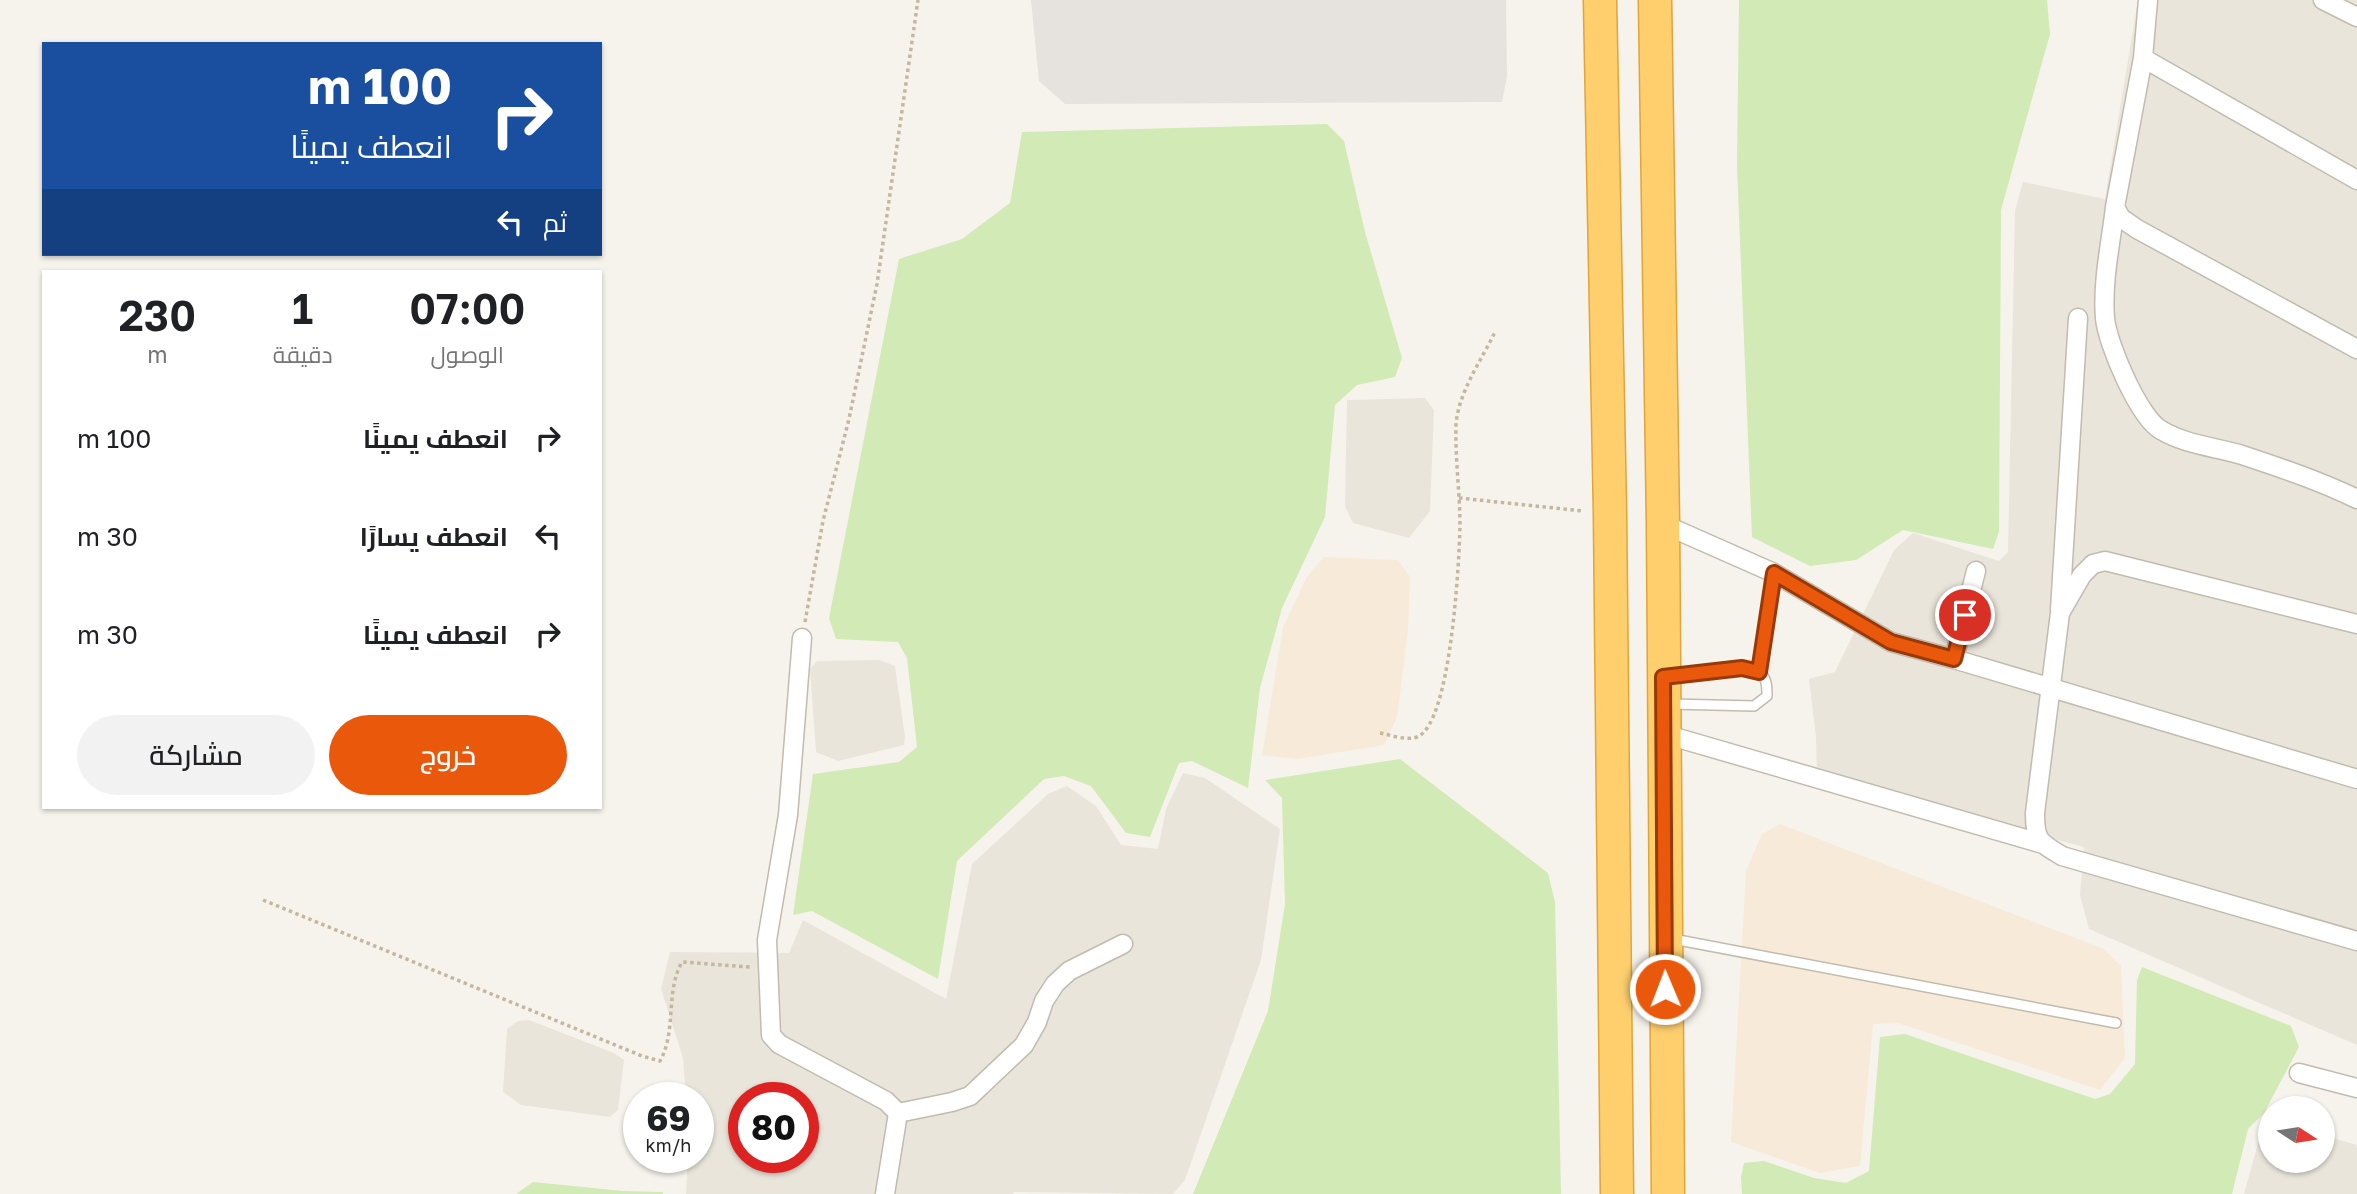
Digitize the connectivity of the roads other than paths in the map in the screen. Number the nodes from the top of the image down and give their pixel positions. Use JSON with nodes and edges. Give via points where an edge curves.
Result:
{"nodes":[{"id":1,"x":1600,"y":0,"type":"edge"},
{"id":2,"x":1655,"y":0,"type":"edge"},
{"id":3,"x":2148,"y":0,"type":"edge"},
{"id":4,"x":2323,"y":0,"type":"edge"},
{"id":5,"x":2357,"y":17,"type":"edge"},
{"id":6,"x":2143,"y":58,"type":"junction"},
{"id":7,"x":2357,"y":180,"type":"edge"},
{"id":8,"x":2115,"y":206,"type":"junction"},
{"id":9,"x":2078,"y":318,"type":"dead end"},
{"id":10,"x":2357,"y":349,"type":"edge"},
{"id":11,"x":2357,"y":499,"type":"edge"},
{"id":12,"x":1663,"y":524,"type":"junction"},
{"id":13,"x":1976,"y":572,"type":"dead end"},
{"id":14,"x":1774,"y":573,"type":"junction"},
{"id":15,"x":2060,"y":613,"type":"junction"},
{"id":16,"x":2357,"y":624,"type":"edge"},
{"id":17,"x":802,"y":638,"type":"road end"},
{"id":18,"x":1954,"y":659,"type":"junction"},
{"id":19,"x":1759,"y":672,"type":"junction"},
{"id":20,"x":2050,"y":687,"type":"junction"},
{"id":21,"x":1663,"y":705,"type":"junction"},
{"id":22,"x":2357,"y":779,"type":"edge"},
{"id":23,"x":2043,"y":844,"type":"junction"},
{"id":24,"x":1664,"y":937,"type":"junction"},
{"id":25,"x":2357,"y":941,"type":"edge"},
{"id":26,"x":1123,"y":944,"type":"dead end"},
{"id":27,"x":2116,"y":1023,"type":"dead end"},
{"id":28,"x":2299,"y":1073,"type":"dead end"},
{"id":29,"x":2357,"y":1087,"type":"edge"},
{"id":30,"x":898,"y":1113,"type":"junction"},
{"id":31,"x":884,"y":1194,"type":"edge"},
{"id":32,"x":1617,"y":1194,"type":"edge"},
{"id":33,"x":1668,"y":1194,"type":"edge"}],
"edges":[{"from":1,"to":32,"type":"highway"},
{"from":2,"to":12,"type":"highway"},
{"from":3,"to":6,"type":"street"},
{"from":4,"to":5,"type":"street"},
{"from":6,"to":7,"type":"street"},
{"from":6,"to":8,"type":"street"},
{"from":8,"to":10,"type":"street","via":[[2121,218],[2137,229]]},
{"from":8,"to":11,"type":"street","via":[[2105,320],[2134,399],[2159,430],[2328,485]]},
{"from":9,"to":15,"type":"street"},
{"from":12,"to":14,"type":"street"},
{"from":12,"to":21,"type":"highway"},
{"from":13,"to":18,"type":"street"},
{"from":14,"to":18,"type":"street","via":[[1891,642]]},
{"from":14,"to":19,"type":"lane"},
{"from":15,"to":16,"type":"street","via":[[2082,575],[2093,564],[2105,561]]},
{"from":15,"to":20,"type":"street"},
{"from":17,"to":30,"type":"street","via":[[788,815],[767,940],[771,1035],[779,1044],[886,1101]]},
{"from":18,"to":20,"type":"street"},
{"from":19,"to":21,"type":"lane","via":[[1742,668]]},
{"from":19,"to":21,"type":"lane","via":[[1767,683],[1767,695],[1754,706]]},
{"from":20,"to":22,"type":"street"},
{"from":20,"to":23,"type":"street","via":[[2035,813],[2035,831]]},
{"from":21,"to":23,"type":"street"},
{"from":21,"to":24,"type":"highway"},
{"from":23,"to":25,"type":"street","via":[[2062,856]]},
{"from":24,"to":27,"type":"lane"},
{"from":24,"to":33,"type":"highway"},
{"from":26,"to":30,"type":"street","via":[[1069,971],[1044,1001],[1024,1045],[970,1096]]},
{"from":28,"to":29,"type":"street"},
{"from":30,"to":31,"type":"street"}]}
